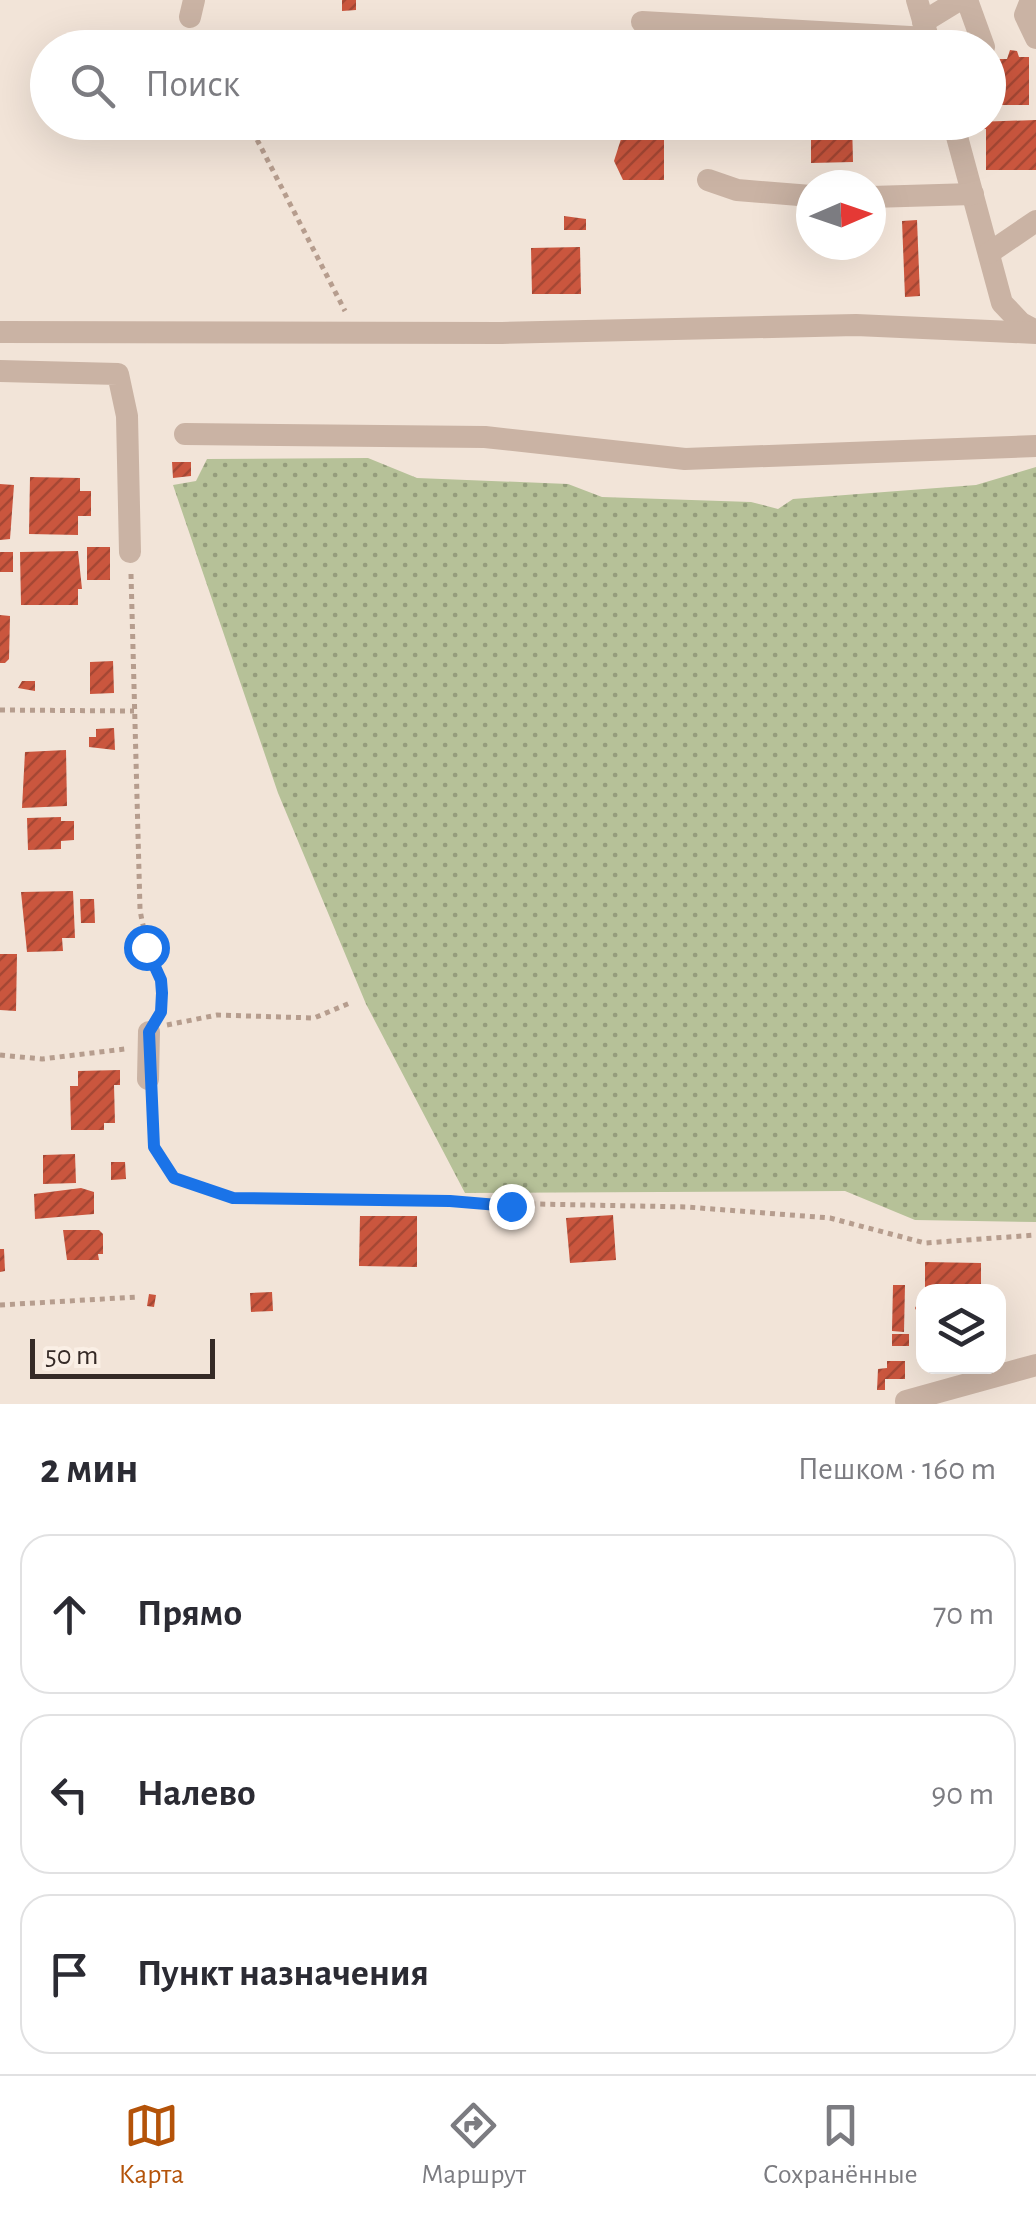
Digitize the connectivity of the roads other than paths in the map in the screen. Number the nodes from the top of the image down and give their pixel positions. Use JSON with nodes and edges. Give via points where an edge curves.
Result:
{"nodes":[{"id":1,"x":1031,"y":0,"type":"edge"},
{"id":2,"x":958,"y":1,"type":"edge"},
{"id":3,"x":642,"y":22,"type":"dead end"},
{"id":4,"x":925,"y":27,"type":"edge"},
{"id":5,"x":975,"y":30,"type":"edge"},
{"id":6,"x":1036,"y":38,"type":"edge"},
{"id":7,"x":958,"y":140,"type":"edge"},
{"id":8,"x":708,"y":180,"type":"dead end"},
{"id":9,"x":973,"y":194,"type":"junction"},
{"id":10,"x":796,"y":195,"type":"edge"},
{"id":11,"x":886,"y":197,"type":"edge"},
{"id":12,"x":1036,"y":220,"type":"edge"},
{"id":13,"x":989,"y":253,"type":"junction"},
{"id":14,"x":0,"y":332,"type":"edge"},
{"id":15,"x":1036,"y":332,"type":"edge"},
{"id":16,"x":0,"y":371,"type":"edge"},
{"id":17,"x":185,"y":434,"type":"dead end"},
{"id":18,"x":1036,"y":446,"type":"edge"},
{"id":19,"x":130,"y":552,"type":"road end"},
{"id":20,"x":149,"y":1032,"type":"road end"},
{"id":21,"x":148,"y":1079,"type":"road end"},
{"id":22,"x":1036,"y":1364,"type":"edge"},
{"id":23,"x":906,"y":1401,"type":"dead end"}],
"edges":[{"from":1,"to":6,"type":"street","via":[[1026,15]]},
{"from":2,"to":4,"type":"street"},
{"from":2,"to":5,"type":"street"},
{"from":3,"to":4,"type":"street"},
{"from":7,"to":9,"type":"street"},
{"from":8,"to":10,"type":"street","via":[[737,190]]},
{"from":9,"to":11,"type":"street"},
{"from":9,"to":13,"type":"street"},
{"from":12,"to":13,"type":"street"},
{"from":13,"to":15,"type":"street","via":[[1002,303]]},
{"from":14,"to":15,"type":"street","via":[[502,333],[856,325]]},
{"from":16,"to":19,"type":"street","via":[[118,374],[126,416]]},
{"from":17,"to":18,"type":"street","via":[[485,437],[685,459]]},
{"from":20,"to":21,"type":"street"},
{"from":22,"to":23,"type":"street"}]}
